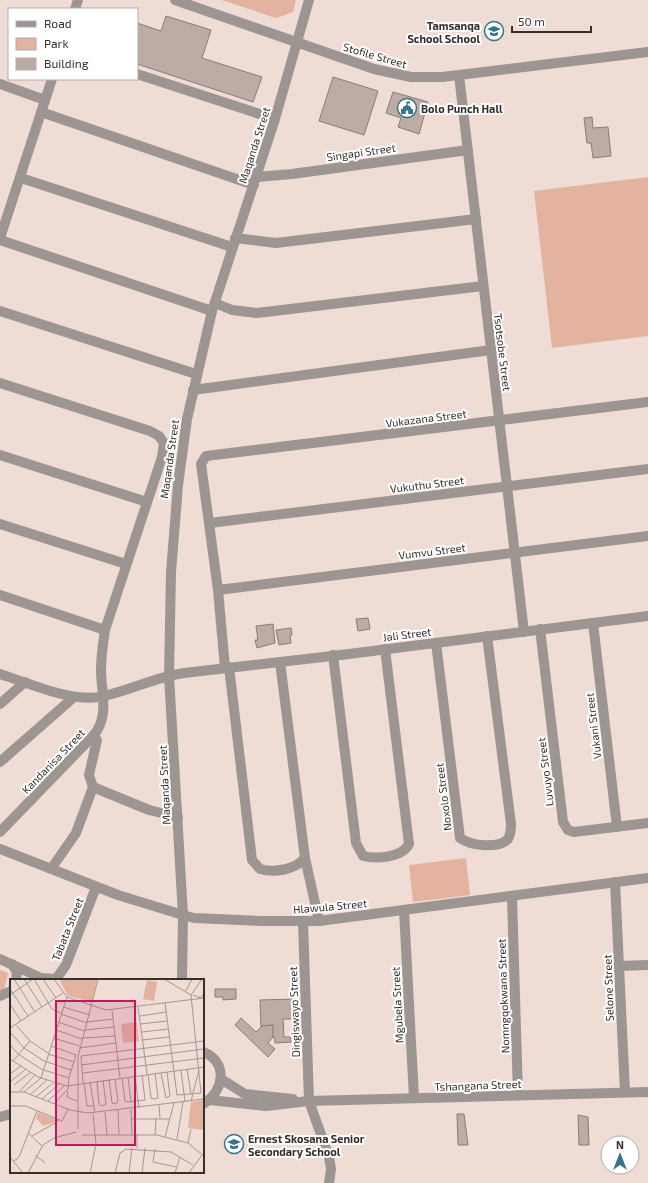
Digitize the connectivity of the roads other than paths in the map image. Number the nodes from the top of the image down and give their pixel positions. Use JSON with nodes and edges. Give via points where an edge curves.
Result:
{"nodes":[{"id":1,"x":174,"y":0,"type":"edge"},
{"id":2,"x":309,"y":0,"type":"edge"},
{"id":3,"x":298,"y":42,"type":"junction"},
{"id":4,"x":648,"y":52,"type":"edge"},
{"id":5,"x":138,"y":74,"type":"edge"},
{"id":6,"x":459,"y":75,"type":"junction"},
{"id":7,"x":52,"y":80,"type":"edge"},
{"id":8,"x":0,"y":84,"type":"edge"},
{"id":9,"x":45,"y":100,"type":"junction"},
{"id":10,"x":41,"y":112,"type":"junction"},
{"id":11,"x":275,"y":119,"type":"junction"},
{"id":12,"x":468,"y":150,"type":"junction"},
{"id":13,"x":21,"y":178,"type":"junction"},
{"id":14,"x":255,"y":181,"type":"junction"},
{"id":15,"x":476,"y":219,"type":"junction"},
{"id":16,"x":0,"y":239,"type":"edge"},
{"id":17,"x":234,"y":243,"type":"junction"},
{"id":18,"x":483,"y":286,"type":"junction"},
{"id":19,"x":214,"y":307,"type":"junction"},
{"id":20,"x":0,"y":311,"type":"edge"},
{"id":21,"x":492,"y":350,"type":"junction"},
{"id":22,"x":196,"y":374,"type":"junction"},
{"id":23,"x":0,"y":383,"type":"edge"},
{"id":24,"x":193,"y":390,"type":"junction"},
{"id":25,"x":648,"y":402,"type":"edge"},
{"id":26,"x":500,"y":421,"type":"junction"},
{"id":27,"x":0,"y":455,"type":"edge"},
{"id":28,"x":648,"y":468,"type":"edge"},
{"id":29,"x":506,"y":486,"type":"junction"},
{"id":30,"x":147,"y":502,"type":"junction"},
{"id":31,"x":210,"y":523,"type":"junction"},
{"id":32,"x":0,"y":524,"type":"edge"},
{"id":33,"x":648,"y":536,"type":"edge"},
{"id":34,"x":515,"y":552,"type":"junction"},
{"id":35,"x":126,"y":564,"type":"junction"},
{"id":36,"x":218,"y":590,"type":"junction"},
{"id":37,"x":0,"y":595,"type":"edge"},
{"id":38,"x":648,"y":616,"type":"edge"},
{"id":39,"x":593,"y":623,"type":"junction"},
{"id":40,"x":540,"y":629,"type":"junction"},
{"id":41,"x":105,"y":630,"type":"junction"},
{"id":42,"x":524,"y":632,"type":"junction"},
{"id":43,"x":487,"y":636,"type":"junction"},
{"id":44,"x":436,"y":643,"type":"junction"},
{"id":45,"x":385,"y":649,"type":"junction"},
{"id":46,"x":333,"y":654,"type":"junction"},
{"id":47,"x":280,"y":662,"type":"junction"},
{"id":48,"x":227,"y":667,"type":"junction"},
{"id":49,"x":0,"y":674,"type":"edge"},
{"id":50,"x":169,"y":676,"type":"junction"},
{"id":51,"x":25,"y":682,"type":"junction"},
{"id":52,"x":74,"y":696,"type":"junction"},
{"id":53,"x":103,"y":696,"type":"junction"},
{"id":54,"x":0,"y":704,"type":"edge"},
{"id":55,"x":93,"y":736,"type":"junction"},
{"id":56,"x":0,"y":762,"type":"edge"},
{"id":57,"x":93,"y":787,"type":"junction"},
{"id":58,"x":178,"y":817,"type":"junction"},
{"id":59,"x":648,"y":823,"type":"edge"},
{"id":60,"x":617,"y":827,"type":"junction"},
{"id":61,"x":0,"y":832,"type":"edge"},
{"id":62,"x":0,"y":849,"type":"edge"},
{"id":63,"x":305,"y":858,"type":"junction"},
{"id":64,"x":51,"y":869,"type":"junction"},
{"id":65,"x":648,"y":878,"type":"edge"},
{"id":66,"x":615,"y":882,"type":"junction"},
{"id":67,"x":96,"y":887,"type":"junction"},
{"id":68,"x":512,"y":897,"type":"junction"},
{"id":69,"x":404,"y":910,"type":"junction"},
{"id":70,"x":183,"y":915,"type":"junction"},
{"id":71,"x":319,"y":921,"type":"junction"},
{"id":72,"x":302,"y":922,"type":"junction"},
{"id":73,"x":183,"y":939,"type":"junction"},
{"id":74,"x":0,"y":959,"type":"edge"},
{"id":75,"x":12,"y":964,"type":"junction"},
{"id":76,"x":648,"y":965,"type":"edge"},
{"id":77,"x":619,"y":966,"type":"junction"},
{"id":78,"x":16,"y":979,"type":"edge"},
{"id":79,"x":182,"y":979,"type":"edge"},
{"id":80,"x":189,"y":979,"type":"edge"},
{"id":81,"x":10,"y":991,"type":"edge"},
{"id":82,"x":0,"y":996,"type":"edge"},
{"id":83,"x":204,"y":1053,"type":"edge"},
{"id":84,"x":221,"y":1079,"type":"junction"},
{"id":85,"x":625,"y":1092,"type":"junction"},
{"id":86,"x":648,"y":1092,"type":"edge"},
{"id":87,"x":518,"y":1095,"type":"junction"},
{"id":88,"x":414,"y":1098,"type":"junction"},
{"id":89,"x":309,"y":1101,"type":"junction"},
{"id":90,"x":206,"y":1102,"type":"edge"},
{"id":91,"x":10,"y":1114,"type":"edge"},
{"id":92,"x":0,"y":1117,"type":"edge"},
{"id":93,"x":329,"y":1183,"type":"edge"}],
"edges":[{"from":1,"to":3,"type":"street","name":"Stofile Street"},
{"from":2,"to":3,"type":"street","name":"Maqanda Street"},
{"from":3,"to":6,"type":"street","name":"Stofile Street","via":[[395,75]]},
{"from":3,"to":11,"type":"street","name":"Maqanda Street"},
{"from":4,"to":6,"type":"street","name":"Stofile Street"},
{"from":5,"to":11,"type":"street"},
{"from":6,"to":12,"type":"street","name":"Tsotsobe Street"},
{"from":7,"to":9,"type":"street"},
{"from":8,"to":9,"type":"street"},
{"from":9,"to":10,"type":"street"},
{"from":10,"to":13,"type":"street"},
{"from":10,"to":14,"type":"street"},
{"from":11,"to":14,"type":"street","name":"Maqanda Street"},
{"from":12,"to":14,"type":"street","name":"Singapi Street"},
{"from":12,"to":15,"type":"street","name":"Tsotsobe Street"},
{"from":13,"to":16,"type":"street"},
{"from":13,"to":17,"type":"street"},
{"from":14,"to":17,"type":"street","name":"Maqanda Street"},
{"from":15,"to":17,"type":"street","via":[[276,243]]},
{"from":15,"to":18,"type":"street","name":"Tsotsobe Street"},
{"from":16,"to":19,"type":"street"},
{"from":17,"to":19,"type":"street","name":"Maqanda Street"},
{"from":18,"to":19,"type":"street","via":[[257,314]]},
{"from":18,"to":21,"type":"street","name":"Tsotsobe Street"},
{"from":19,"to":22,"type":"street","name":"Maqanda Street"},
{"from":20,"to":22,"type":"street"},
{"from":21,"to":24,"type":"street"},
{"from":21,"to":26,"type":"street","name":"Tsotsobe Street"},
{"from":22,"to":24,"type":"street","name":"Maqanda Street"},
{"from":23,"to":30,"type":"street","name":"Kandanisa Street","via":[[159,436],[164,448]]},
{"from":24,"to":50,"type":"street","name":"Maqanda Street","via":[[175,509]]},
{"from":25,"to":26,"type":"street","name":"Vukazana Street"},
{"from":26,"to":29,"type":"street","name":"Tsotsobe Street"},
{"from":26,"to":31,"type":"street","name":"Vukazana Street","via":[[206,456],[201,464]]},
{"from":27,"to":30,"type":"street"},
{"from":28,"to":29,"type":"street","name":"Vukuthu Street"},
{"from":29,"to":31,"type":"street","name":"Vukuthu Street"},
{"from":29,"to":34,"type":"street","name":"Tsotsobe Street"},
{"from":30,"to":35,"type":"street","name":"Kandanisa Street"},
{"from":31,"to":36,"type":"street"},
{"from":32,"to":35,"type":"street"},
{"from":33,"to":34,"type":"street","name":"Vumvu Street"},
{"from":34,"to":36,"type":"street","name":"Vumvu Street"},
{"from":34,"to":42,"type":"street","name":"Tsotsobe Street"},
{"from":35,"to":41,"type":"street","name":"Kandanisa Street"},
{"from":36,"to":48,"type":"street"},
{"from":37,"to":41,"type":"street"},
{"from":38,"to":39,"type":"street","name":"Jali Street"},
{"from":39,"to":40,"type":"street","name":"Jali Street"},
{"from":39,"to":60,"type":"street","name":"Vukani Street"},
{"from":40,"to":42,"type":"street","name":"Jali Street"},
{"from":40,"to":60,"type":"street","name":"Luvuyo Street","via":[[563,822],[568,830],[574,832]]},
{"from":41,"to":53,"type":"street","name":"Kandanisa Street","via":[[101,658]]},
{"from":42,"to":43,"type":"street","name":"Jali Street"},
{"from":43,"to":44,"type":"street","name":"Jali Street"},
{"from":43,"to":44,"type":"street","name":"Noxolo Street","via":[[511,824],[507,839],[490,845],[471,844],[460,838]]},
{"from":44,"to":45,"type":"street","name":"Jali Street"},
{"from":45,"to":46,"type":"street","name":"Jali Street"},
{"from":45,"to":46,"type":"street","via":[[409,844],[406,850],[399,854],[376,857],[363,856],[356,843]]},
{"from":46,"to":47,"type":"street","name":"Jali Street"},
{"from":47,"to":48,"type":"street","name":"Jali Street"},
{"from":47,"to":63,"type":"street"},
{"from":48,"to":50,"type":"street","name":"Jali Street"},
{"from":48,"to":63,"type":"street","via":[[252,860],[260,869],[273,870],[295,867]]},
{"from":49,"to":51,"type":"street","name":"Jali Street"},
{"from":50,"to":53,"type":"street","name":"Jali Street"},
{"from":50,"to":58,"type":"street","name":"Maqanda Street"},
{"from":51,"to":52,"type":"street","name":"Jali Street"},
{"from":51,"to":54,"type":"street"},
{"from":52,"to":53,"type":"street","name":"Jali Street"},
{"from":52,"to":56,"type":"street"},
{"from":53,"to":55,"type":"street","name":"Kandanisa Street","via":[[102,720]]},
{"from":55,"to":57,"type":"street","via":[[97,740],[89,775]]},
{"from":55,"to":61,"type":"street","name":"Kandanisa Street"},
{"from":57,"to":58,"type":"street","via":[[149,810]]},
{"from":57,"to":64,"type":"street","via":[[76,833]]},
{"from":58,"to":70,"type":"street","name":"Maqanda Street"},
{"from":59,"to":60,"type":"street","name":"Luvuyo Street"},
{"from":62,"to":64,"type":"street","name":"Hlawula Street"},
{"from":63,"to":71,"type":"street"},
{"from":64,"to":67,"type":"street","name":"Hlawula Street"},
{"from":65,"to":66,"type":"street","name":"Hlawula Street"},
{"from":66,"to":68,"type":"street","name":"Hlawula Street"},
{"from":66,"to":77,"type":"street","name":"Selone Street"},
{"from":67,"to":70,"type":"street","name":"Hlawula Street"},
{"from":67,"to":75,"type":"street","name":"Tabata Street","via":[[66,965],[56,979],[41,978]]},
{"from":68,"to":69,"type":"street","name":"Hlawula Street"},
{"from":68,"to":87,"type":"street","name":"Nomngqokwana Street"},
{"from":69,"to":71,"type":"street","name":"Hlawula Street"},
{"from":69,"to":88,"type":"street","name":"Mgubela Street"},
{"from":70,"to":72,"type":"street","name":"Hlawula Street","via":[[194,918]]},
{"from":70,"to":73,"type":"street","name":"Maqanda Street"},
{"from":71,"to":72,"type":"street","name":"Hlawula Street"},
{"from":72,"to":89,"type":"street","name":"Dingiswayo Street"},
{"from":73,"to":79,"type":"street","name":"Maqanda Street"},
{"from":73,"to":80,"type":"street","name":"Maqanda Street"},
{"from":74,"to":75,"type":"street","name":"Tabata Street"},
{"from":75,"to":78,"type":"street","via":[[17,972]]},
{"from":76,"to":77,"type":"street"},
{"from":77,"to":85,"type":"street","name":"Selone Street"},
{"from":81,"to":82,"type":"street"},
{"from":83,"to":84,"type":"street","via":[[217,1064]]},
{"from":84,"to":89,"type":"street","name":"Tshangana Street","via":[[245,1094]]},
{"from":84,"to":90,"type":"street","via":[[219,1087]]},
{"from":85,"to":86,"type":"street","name":"Tshangana Street"},
{"from":85,"to":87,"type":"street","name":"Tshangana Street"},
{"from":87,"to":88,"type":"street","name":"Tshangana Street"},
{"from":88,"to":89,"type":"street","name":"Tshangana Street"},
{"from":89,"to":90,"type":"street","name":"Tshangana Street","via":[[266,1106]]},
{"from":89,"to":93,"type":"street","name":"Dingiswayo Street","via":[[329,1157]]},
{"from":91,"to":92,"type":"street"}]}
